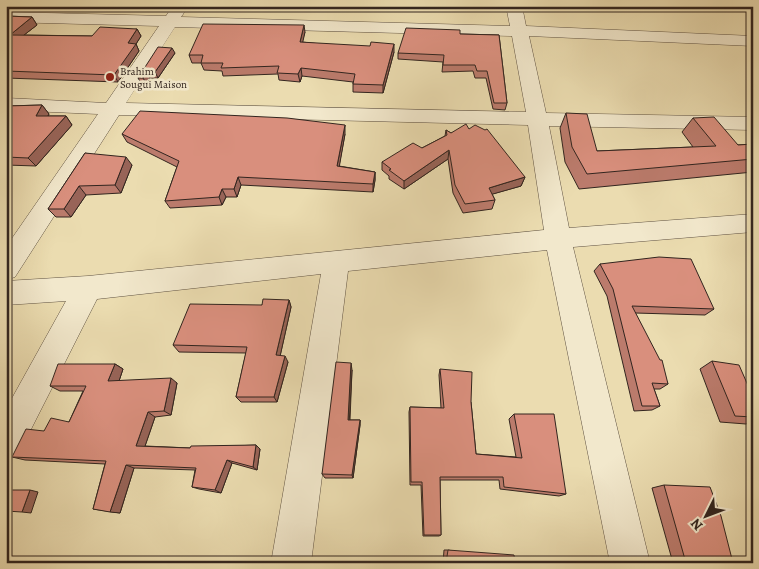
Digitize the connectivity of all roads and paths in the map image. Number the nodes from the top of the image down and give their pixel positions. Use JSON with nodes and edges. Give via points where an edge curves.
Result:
{"nodes":[{"id":1,"x":175,"y":15,"type":"edge"},
{"id":2,"x":6,"y":17,"type":"edge"},
{"id":3,"x":516,"y":19,"type":"edge"},
{"id":4,"x":753,"y":41,"type":"edge"},
{"id":5,"x":6,"y":104,"type":"edge"},
{"id":6,"x":113,"y":109,"type":"junction"},
{"id":7,"x":538,"y":118,"type":"junction"},
{"id":8,"x":753,"y":124,"type":"edge"},
{"id":9,"x":753,"y":223,"type":"edge"},
{"id":10,"x":6,"y":228,"type":"edge"},
{"id":11,"x":32,"y":229,"type":"junction"},
{"id":12,"x":558,"y":239,"type":"junction"},
{"id":13,"x":336,"y":262,"type":"junction"},
{"id":14,"x":6,"y":269,"type":"edge"},
{"id":15,"x":88,"y":288,"type":"junction"},
{"id":16,"x":6,"y":293,"type":"edge"},
{"id":17,"x":6,"y":442,"type":"edge"},
{"id":18,"x":291,"y":563,"type":"edge"},
{"id":19,"x":630,"y":563,"type":"edge"}],
"edges":[{"from":1,"to":2,"type":"street"},
{"from":1,"to":3,"type":"street"},
{"from":1,"to":6,"type":"street"},
{"from":3,"to":4,"type":"street"},
{"from":3,"to":7,"type":"street"},
{"from":5,"to":6,"type":"street"},
{"from":6,"to":7,"type":"street"},
{"from":6,"to":11,"type":"street"},
{"from":7,"to":8,"type":"street"},
{"from":7,"to":12,"type":"street"},
{"from":9,"to":12,"type":"street"},
{"from":10,"to":11,"type":"street"},
{"from":11,"to":14,"type":"street"},
{"from":12,"to":13,"type":"street"},
{"from":12,"to":19,"type":"street"},
{"from":13,"to":15,"type":"street"},
{"from":13,"to":18,"type":"street"},
{"from":15,"to":16,"type":"street"},
{"from":15,"to":17,"type":"street"}]}
